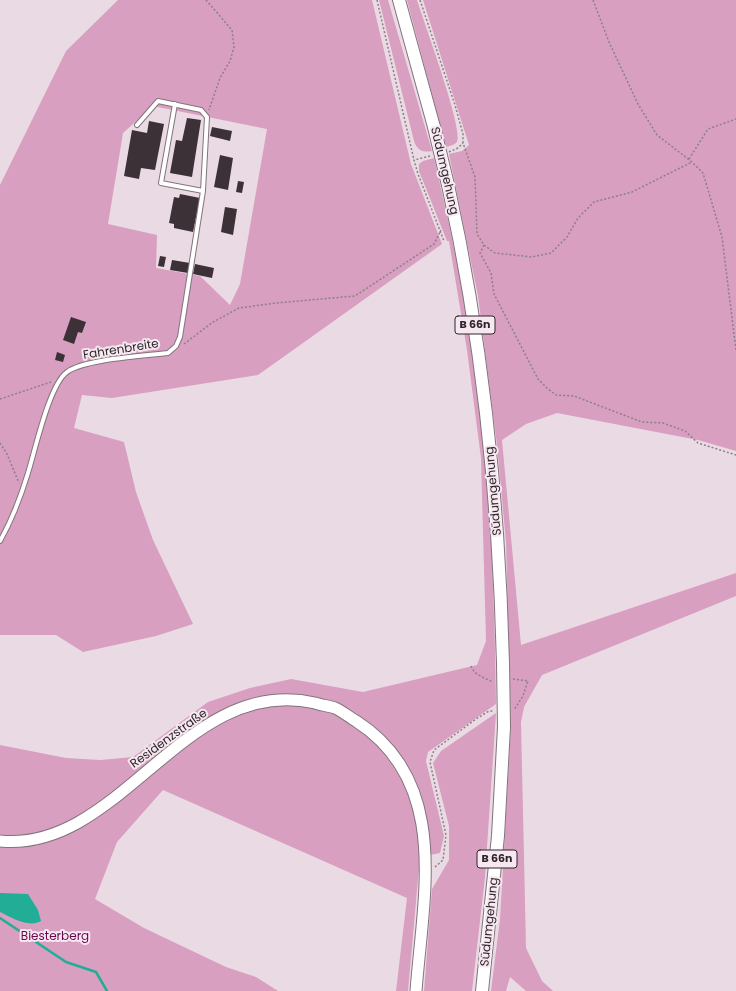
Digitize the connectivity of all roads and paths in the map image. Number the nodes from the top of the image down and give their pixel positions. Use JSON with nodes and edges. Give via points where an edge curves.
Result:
{"nodes":[{"id":1,"x":206,"y":0,"type":"edge"},
{"id":2,"x":377,"y":0,"type":"edge"},
{"id":3,"x":399,"y":0,"type":"edge"},
{"id":4,"x":420,"y":0,"type":"edge"},
{"id":5,"x":593,"y":0,"type":"edge"},
{"id":6,"x":175,"y":104,"type":"junction"},
{"id":7,"x":207,"y":116,"type":"junction"},
{"id":8,"x":736,"y":120,"type":"edge"},
{"id":9,"x":138,"y":125,"type":"dead end"},
{"id":10,"x":463,"y":143,"type":"junction"},
{"id":11,"x":447,"y":152,"type":"dead end"},
{"id":12,"x":434,"y":155,"type":"dead end"},
{"id":13,"x":689,"y":159,"type":"junction"},
{"id":14,"x":414,"y":160,"type":"junction"},
{"id":15,"x":692,"y":162,"type":"junction"},
{"id":16,"x":203,"y":191,"type":"junction"},
{"id":17,"x":441,"y":230,"type":"junction"},
{"id":18,"x":444,"y":241,"type":"dead end"},
{"id":19,"x":484,"y":245,"type":"junction"},
{"id":20,"x":736,"y":350,"type":"edge"},
{"id":21,"x":168,"y":353,"type":"junction"},
{"id":22,"x":57,"y":384,"type":"junction"},
{"id":23,"x":0,"y":399,"type":"edge"},
{"id":24,"x":0,"y":443,"type":"edge"},
{"id":25,"x":736,"y":455,"type":"edge"},
{"id":26,"x":22,"y":490,"type":"junction"},
{"id":27,"x":0,"y":540,"type":"edge"},
{"id":28,"x":471,"y":666,"type":"dead end"},
{"id":29,"x":512,"y":679,"type":"dead end"},
{"id":30,"x":494,"y":682,"type":"dead end"},
{"id":31,"x":507,"y":710,"type":"dead end"},
{"id":32,"x":495,"y":711,"type":"dead end"},
{"id":33,"x":0,"y":841,"type":"edge"},
{"id":34,"x":425,"y":876,"type":"junction"},
{"id":35,"x":416,"y":991,"type":"edge"},
{"id":36,"x":482,"y":991,"type":"edge"}],
"edges":[{"from":1,"to":7,"type":"path","via":[[232,30],[234,47]]},
{"from":2,"to":14,"type":"path"},
{"from":3,"to":36,"type":"main road","name":"Südumgehung","number":"B 66n","bridge":true,"via":[[448,185],[476,331],[493,466],[501,574],[504,727],[498,836]]},
{"from":4,"to":10,"type":"path","via":[[455,105]]},
{"from":5,"to":13,"type":"path","via":[[638,104],[656,134]]},
{"from":6,"to":7,"type":"lane","via":[[201,110]]},
{"from":6,"to":9,"type":"lane","via":[[158,101]]},
{"from":6,"to":16,"type":"lane","via":[[161,183]]},
{"from":7,"to":16,"type":"lane","name":"Fahrenbreite"},
{"from":8,"to":13,"type":"path","via":[[708,129]]},
{"from":10,"to":11,"type":"path"},
{"from":10,"to":19,"type":"path","via":[[475,177],[477,234]]},
{"from":12,"to":14,"type":"path"},
{"from":13,"to":15,"type":"path"},
{"from":14,"to":17,"type":"path"},
{"from":15,"to":19,"type":"path","via":[[632,192],[594,202],[578,218],[567,237],[552,253],[532,257],[506,255],[495,253]]},
{"from":15,"to":20,"type":"path","via":[[702,173],[722,237]]},
{"from":16,"to":21,"type":"lane","name":"Fahrenbreite","via":[[180,337],[176,346]]},
{"from":17,"to":18,"type":"path"},
{"from":17,"to":21,"type":"path","via":[[434,244],[355,296],[276,302],[239,308],[213,322],[192,339]]},
{"from":19,"to":25,"type":"path","via":[[480,253],[491,273],[494,294],[538,379],[547,388],[556,395],[574,396],[642,422],[663,423],[685,431],[698,443]]},
{"from":21,"to":22,"type":"lane","name":"Fahrenbreite","via":[[85,364],[67,372]]},
{"from":22,"to":23,"type":"path","via":[[49,382]]},
{"from":22,"to":26,"type":"lane","name":"Fahrenbreite"},
{"from":24,"to":26,"type":"path"},
{"from":26,"to":27,"type":"lane","name":"Fahrenbreite"},
{"from":28,"to":30,"type":"path","via":[[473,671]]},
{"from":29,"to":31,"type":"path","via":[[528,680],[523,696],[514,710]]},
{"from":32,"to":34,"type":"path","via":[[489,711],[476,719],[434,750],[430,762],[446,835],[443,860]]},
{"from":33,"to":34,"type":"main road","name":"Residenzstraße","via":[[32,840],[68,829],[204,727],[250,705],[272,700],[298,699],[336,708],[369,730],[389,748],[413,791],[421,815],[426,845]]},
{"from":34,"to":35,"type":"main road","name":"Residenzstraße"}]}
